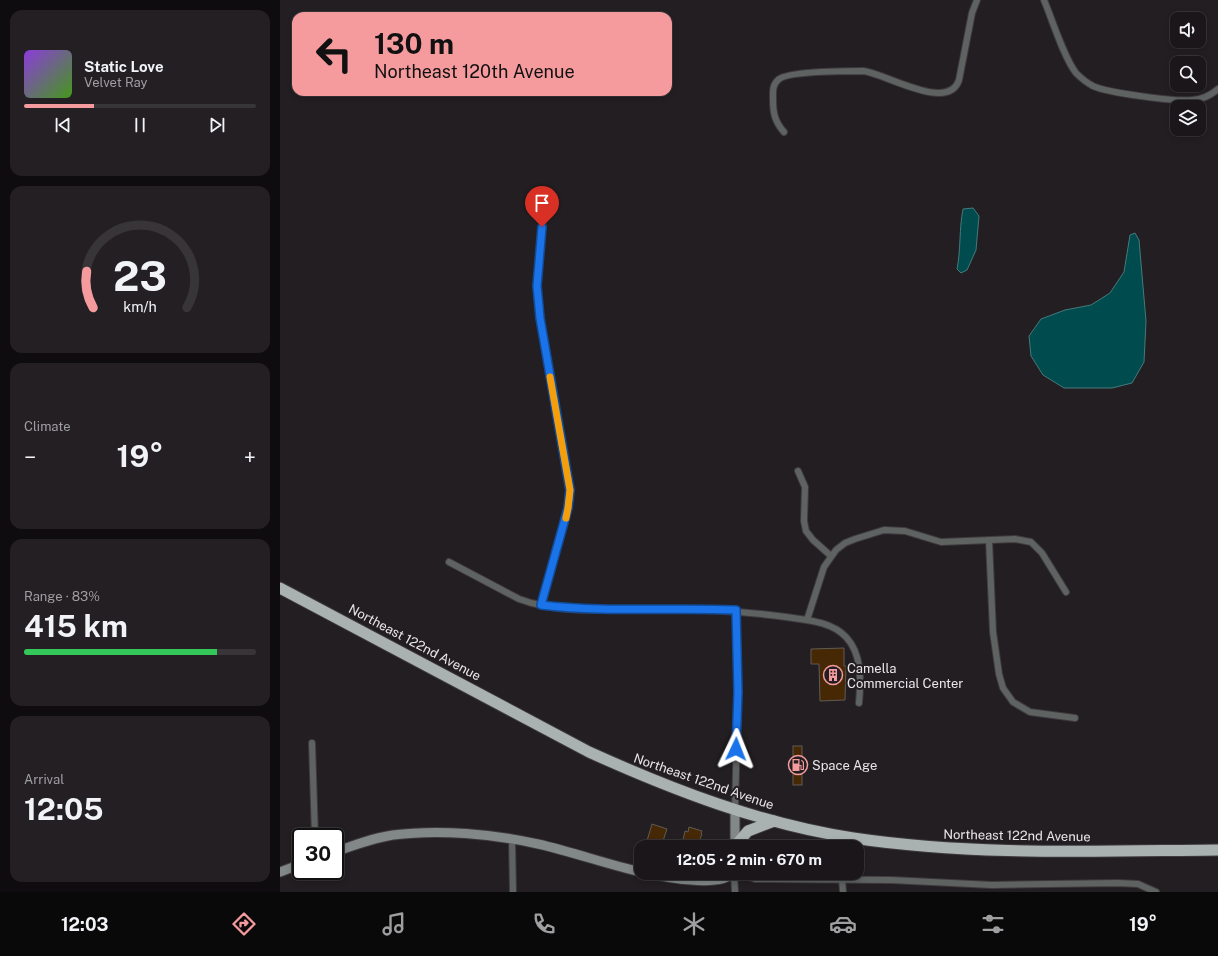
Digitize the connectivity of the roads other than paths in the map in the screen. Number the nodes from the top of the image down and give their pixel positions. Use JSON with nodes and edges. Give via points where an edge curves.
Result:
{"nodes":[{"id":1,"x":977,"y":0,"type":"edge"},
{"id":2,"x":1044,"y":0,"type":"edge"},
{"id":3,"x":1218,"y":89,"type":"edge"},
{"id":4,"x":784,"y":132,"type":"dead end"},
{"id":5,"x":544,"y":207,"type":"dead end"},
{"id":6,"x":798,"y":471,"type":"dead end"},
{"id":7,"x":988,"y":540,"type":"junction"},
{"id":8,"x":831,"y":556,"type":"junction"},
{"id":9,"x":449,"y":562,"type":"dead end"},
{"id":10,"x":280,"y":588,"type":"edge"},
{"id":11,"x":1066,"y":592,"type":"dead end"},
{"id":12,"x":541,"y":605,"type":"junction"},
{"id":13,"x":736,"y":610,"type":"junction"},
{"id":14,"x":807,"y":620,"type":"junction"},
{"id":15,"x":859,"y":703,"type":"dead end"},
{"id":16,"x":1075,"y":718,"type":"dead end"},
{"id":17,"x":312,"y":743,"type":"dead end"},
{"id":18,"x":734,"y":810,"type":"junction"},
{"id":19,"x":774,"y":821,"type":"junction"},
{"id":20,"x":315,"y":828,"type":"edge"},
{"id":21,"x":512,"y":839,"type":"junction"},
{"id":22,"x":735,"y":840,"type":"edge"},
{"id":23,"x":740,"y":840,"type":"edge"},
{"id":24,"x":344,"y":849,"type":"edge"},
{"id":25,"x":1218,"y":850,"type":"edge"},
{"id":26,"x":292,"y":867,"type":"edge"},
{"id":27,"x":634,"y":870,"type":"edge"},
{"id":28,"x":280,"y":872,"type":"edge"},
{"id":29,"x":864,"y":879,"type":"edge"},
{"id":30,"x":734,"y":880,"type":"edge"},
{"id":31,"x":842,"y":880,"type":"edge"},
{"id":32,"x":513,"y":892,"type":"edge"},
{"id":33,"x":735,"y":892,"type":"edge"},
{"id":34,"x":842,"y":892,"type":"edge"},
{"id":35,"x":1156,"y":892,"type":"edge"}],
"edges":[{"from":1,"to":4,"type":"street","via":[[972,13],[960,80],[952,91],[942,94],[932,92],[863,71],[790,74],[778,79],[772,93],[774,115]]},
{"from":2,"to":3,"type":"street","via":[[1070,64],[1077,74],[1092,86],[1185,100],[1206,97]]},
{"from":5,"to":12,"type":"street","via":[[537,286],[540,318],[570,490],[568,508]]},
{"from":6,"to":8,"type":"street","via":[[805,487],[806,531]]},
{"from":7,"to":8,"type":"street","via":[[942,542],[905,532],[884,530],[845,543]]},
{"from":7,"to":11,"type":"street","via":[[1015,539],[1031,542],[1042,553]]},
{"from":7,"to":16,"type":"street","via":[[996,659],[998,674],[1007,696],[1030,712]]},
{"from":8,"to":14,"type":"street","via":[[824,567]]},
{"from":9,"to":12,"type":"street","via":[[518,599]]},
{"from":10,"to":18,"type":"highway","name":"Northeast 122nd Avenue","via":[[589,752]]},
{"from":12,"to":13,"type":"street","via":[[579,610]]},
{"from":13,"to":14,"type":"street"},
{"from":13,"to":18,"type":"street","via":[[738,692]]},
{"from":14,"to":15,"type":"street","via":[[840,631],[851,644],[859,666]]},
{"from":17,"to":20,"type":"street"},
{"from":18,"to":19,"type":"highway","name":"Northeast 122nd Avenue"},
{"from":18,"to":22,"type":"main road"},
{"from":19,"to":23,"type":"highway","via":[[748,831]]},
{"from":19,"to":25,"type":"highway","name":"Northeast 122nd Avenue","via":[[852,838],[989,851]]},
{"from":21,"to":24,"type":"main road","via":[[461,834],[411,834],[378,838]]},
{"from":21,"to":27,"type":"main road"},
{"from":21,"to":32,"type":"street"},
{"from":26,"to":28,"type":"main road"},
{"from":29,"to":35,"type":"street","via":[[992,885],[1118,883],[1138,884]]},
{"from":30,"to":33,"type":"street"},
{"from":31,"to":34,"type":"street"}]}
